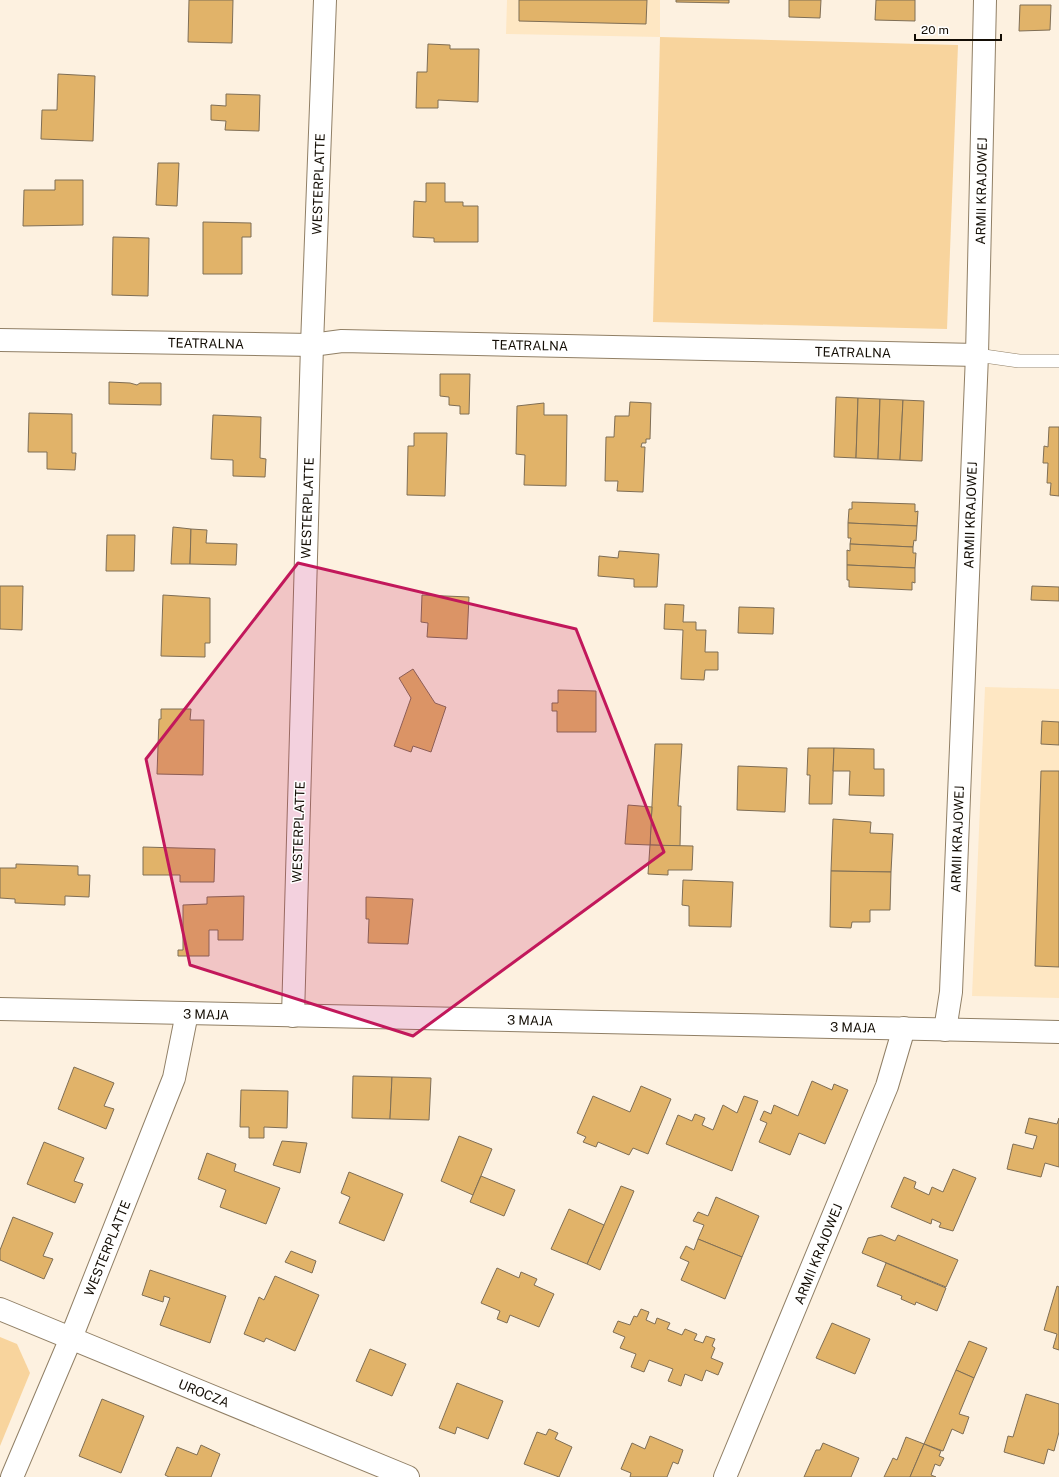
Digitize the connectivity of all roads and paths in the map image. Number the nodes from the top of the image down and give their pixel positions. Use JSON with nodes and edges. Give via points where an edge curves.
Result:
{"nodes":[{"id":1,"x":325,"y":0,"type":"edge"},
{"id":2,"x":985,"y":0,"type":"edge"},
{"id":3,"x":0,"y":340,"type":"edge"},
{"id":4,"x":312,"y":345,"type":"junction"},
{"id":5,"x":977,"y":355,"type":"junction"},
{"id":6,"x":1059,"y":361,"type":"edge"},
{"id":7,"x":0,"y":1009,"type":"edge"},
{"id":8,"x":187,"y":1013,"type":"junction"},
{"id":9,"x":293,"y":1016,"type":"junction"},
{"id":10,"x":904,"y":1028,"type":"junction"},
{"id":11,"x":945,"y":1030,"type":"junction"},
{"id":12,"x":1059,"y":1032,"type":"edge"},
{"id":13,"x":0,"y":1309,"type":"edge"},
{"id":14,"x":71,"y":1338,"type":"junction"},
{"id":15,"x":12,"y":1477,"type":"edge"},
{"id":16,"x":408,"y":1477,"type":"edge"},
{"id":17,"x":725,"y":1477,"type":"edge"}],
"edges":[{"from":1,"to":4,"type":"street","name":"WESTERPLATTE"},
{"from":2,"to":5,"type":"street","name":"ARMII KRAJOWEJ"},
{"from":3,"to":4,"type":"street","name":"TEATRALNA"},
{"from":4,"to":5,"type":"street","name":"TEATRALNA","via":[[342,341]]},
{"from":4,"to":9,"type":"street","name":"WESTERPLATTE"},
{"from":5,"to":6,"type":"lane","name":"TEATRALNA","via":[[1019,361]]},
{"from":5,"to":11,"type":"street","name":"ARMII KRAJOWEJ","via":[[951,992]]},
{"from":7,"to":8,"type":"street","name":"3 MAJA"},
{"from":8,"to":9,"type":"street","name":"3 MAJA"},
{"from":8,"to":14,"type":"street","name":"WESTERPLATTE","via":[[174,1078]]},
{"from":9,"to":10,"type":"street","name":"3 MAJA"},
{"from":10,"to":11,"type":"street","name":"3 MAJA"},
{"from":10,"to":17,"type":"street","name":"ARMII KRAJOWEJ","via":[[887,1086]]},
{"from":11,"to":12,"type":"street","name":"3 MAJA"},
{"from":13,"to":14,"type":"street","name":"UROCZA"},
{"from":14,"to":15,"type":"street","name":"WESTERPLATTE"},
{"from":14,"to":16,"type":"street","name":"UROCZA"}]}
